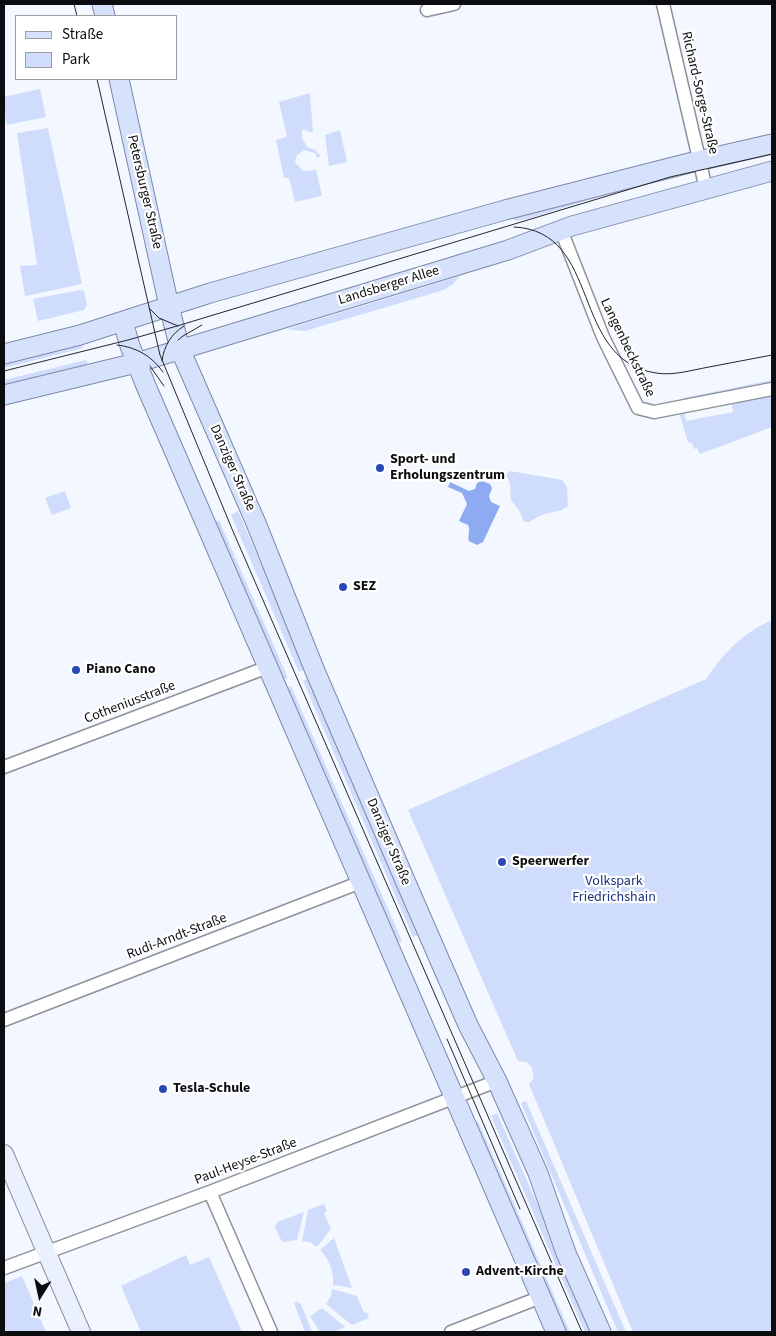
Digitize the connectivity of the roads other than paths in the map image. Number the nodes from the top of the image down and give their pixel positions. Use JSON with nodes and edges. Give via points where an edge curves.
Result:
{"nodes":[{"id":1,"x":454,"y":4,"type":"edge"},
{"id":2,"x":663,"y":4,"type":"edge"},
{"id":3,"x":427,"y":10,"type":"dead end"},
{"id":4,"x":119,"y":80,"type":"edge"},
{"id":5,"x":772,"y":144,"type":"edge"},
{"id":6,"x":699,"y":161,"type":"junction"},
{"id":7,"x":772,"y":171,"type":"edge"},
{"id":8,"x":706,"y":189,"type":"junction"},
{"id":9,"x":563,"y":236,"type":"junction"},
{"id":10,"x":169,"y":306,"type":"junction"},
{"id":11,"x":123,"y":322,"type":"junction"},
{"id":12,"x":180,"y":349,"type":"junction"},
{"id":13,"x":4,"y":354,"type":"edge"},
{"id":14,"x":136,"y":363,"type":"junction"},
{"id":15,"x":772,"y":389,"type":"edge"},
{"id":16,"x":4,"y":395,"type":"edge"},
{"id":17,"x":268,"y":667,"type":"junction"},
{"id":18,"x":4,"y":767,"type":"edge"},
{"id":19,"x":361,"y":882,"type":"junction"},
{"id":20,"x":4,"y":1020,"type":"edge"},
{"id":21,"x":497,"y":1081,"type":"junction"},
{"id":22,"x":454,"y":1098,"type":"junction"},
{"id":23,"x":4,"y":1154,"type":"edge"},
{"id":24,"x":210,"y":1192,"type":"junction"},
{"id":25,"x":47,"y":1252,"type":"junction"},
{"id":26,"x":4,"y":1268,"type":"edge"},
{"id":27,"x":541,"y":1297,"type":"junction"},
{"id":28,"x":81,"y":1332,"type":"edge"},
{"id":29,"x":271,"y":1332,"type":"edge"},
{"id":30,"x":451,"y":1332,"type":"edge"},
{"id":31,"x":556,"y":1332,"type":"edge"},
{"id":32,"x":601,"y":1332,"type":"edge"}],
"edges":[{"from":1,"to":3,"type":"street"},
{"from":2,"to":6,"type":"street","name":"Richard-Sorge-Straße"},
{"from":4,"to":10,"type":"main road","name":"Petersburger Straße"},
{"from":5,"to":6,"type":"main road"},
{"from":6,"to":8,"type":"street","name":"Richard-Sorge-Straße"},
{"from":6,"to":10,"type":"main road","via":[[514,208]]},
{"from":7,"to":8,"type":"main road","name":"Landsberger Allee"},
{"from":8,"to":9,"type":"main road","name":"Landsberger Allee"},
{"from":9,"to":12,"type":"main road","name":"Landsberger Allee"},
{"from":9,"to":15,"type":"street","name":"Langenbeckstraße","via":[[603,337],[638,408],[654,412]]},
{"from":10,"to":11,"type":"main road"},
{"from":10,"to":12,"type":"main road","name":"Petersburger Straße"},
{"from":11,"to":13,"type":"main road"},
{"from":11,"to":14,"type":"main road"},
{"from":12,"to":14,"type":"main road","name":"Landsberger Allee"},
{"from":12,"to":21,"type":"main road","name":"Danziger Straße","via":[[256,523],[334,717],[468,1025]]},
{"from":14,"to":16,"type":"main road","name":"Landsberger Allee"},
{"from":14,"to":17,"type":"main road"},
{"from":17,"to":18,"type":"street","name":"Cotheniusstraße"},
{"from":17,"to":19,"type":"main road"},
{"from":19,"to":20,"type":"street","name":"Rudi-Arndt-Straße"},
{"from":19,"to":22,"type":"main road"},
{"from":21,"to":22,"type":"street","name":"Paul-Heyse-Straße"},
{"from":21,"to":32,"type":"main road","name":"Danziger Straße","via":[[538,1173],[566,1253]]},
{"from":22,"to":24,"type":"street","name":"Paul-Heyse-Straße"},
{"from":22,"to":27,"type":"main road"},
{"from":23,"to":25,"type":"street"},
{"from":24,"to":25,"type":"street","name":"Paul-Heyse-Straße"},
{"from":24,"to":29,"type":"street"},
{"from":25,"to":26,"type":"street","name":"Paul-Heyse-Straße"},
{"from":25,"to":28,"type":"street"},
{"from":27,"to":30,"type":"street"},
{"from":27,"to":31,"type":"main road"}]}
